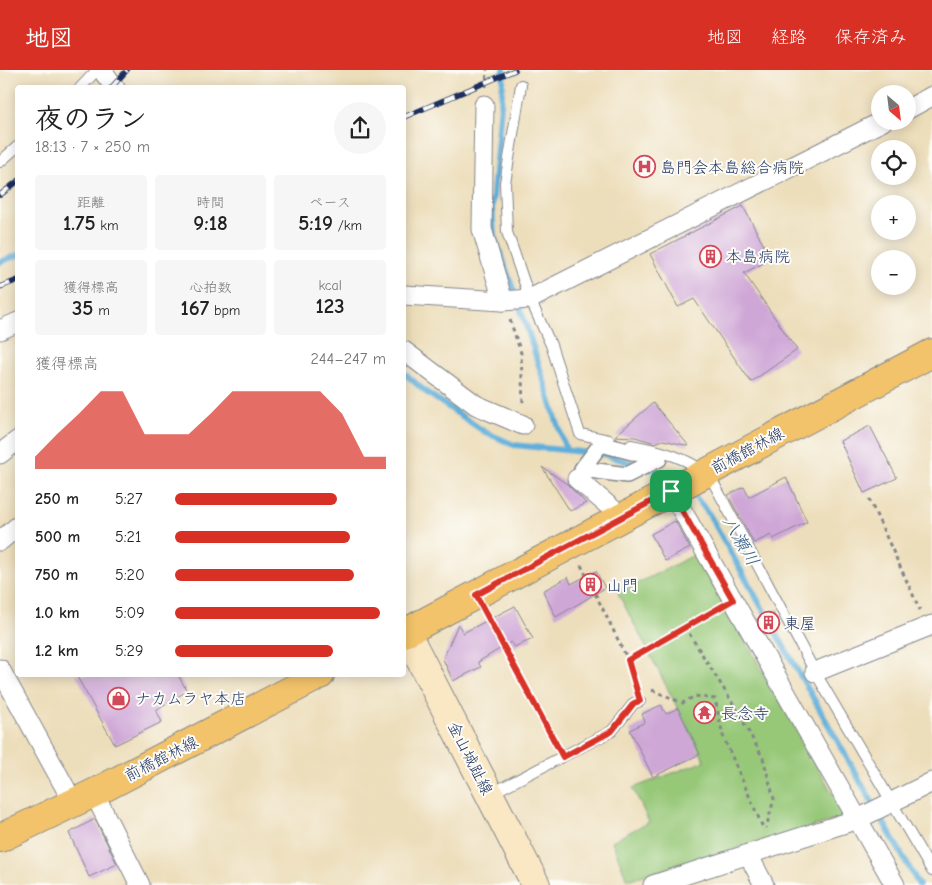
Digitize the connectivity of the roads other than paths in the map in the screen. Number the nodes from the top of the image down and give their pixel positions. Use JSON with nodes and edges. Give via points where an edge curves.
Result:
{"nodes":[{"id":1,"x":96,"y":72,"type":"edge"},
{"id":2,"x":83,"y":85,"type":"edge"},
{"id":3,"x":111,"y":85,"type":"edge"},
{"id":4,"x":521,"y":85,"type":"dead end"},
{"id":5,"x":932,"y":96,"type":"edge"},
{"id":6,"x":484,"y":105,"type":"dead end"},
{"id":7,"x":916,"y":105,"type":"edge"},
{"id":8,"x":871,"y":127,"type":"edge"},
{"id":9,"x":15,"y":149,"type":"edge"},
{"id":10,"x":0,"y":162,"type":"edge"},
{"id":11,"x":406,"y":295,"type":"edge"},
{"id":12,"x":527,"y":299,"type":"junction"},
{"id":13,"x":503,"y":301,"type":"junction"},
{"id":14,"x":15,"y":323,"type":"edge"},
{"id":15,"x":0,"y":330,"type":"edge"},
{"id":16,"x":406,"y":352,"type":"edge"},
{"id":17,"x":932,"y":354,"type":"edge"},
{"id":18,"x":523,"y":425,"type":"road end"},
{"id":19,"x":15,"y":442,"type":"edge"},
{"id":20,"x":0,"y":454,"type":"edge"},
{"id":21,"x":577,"y":479,"type":"dead end"},
{"id":22,"x":685,"y":483,"type":"junction"},
{"id":23,"x":622,"y":517,"type":"junction"},
{"id":24,"x":15,"y":528,"type":"edge"},
{"id":25,"x":0,"y":541,"type":"edge"},
{"id":26,"x":930,"y":626,"type":"edge"},
{"id":27,"x":406,"y":629,"type":"edge"},
{"id":28,"x":406,"y":634,"type":"edge"},
{"id":29,"x":0,"y":669,"type":"edge"},
{"id":30,"x":815,"y":672,"type":"junction"},
{"id":31,"x":316,"y":677,"type":"edge"},
{"id":32,"x":640,"y":701,"type":"road end"},
{"id":33,"x":932,"y":782,"type":"edge"},
{"id":34,"x":490,"y":794,"type":"junction"},
{"id":35,"x":84,"y":797,"type":"junction"},
{"id":36,"x":894,"y":803,"type":"junction"},
{"id":37,"x":858,"y":820,"type":"junction"},
{"id":38,"x":0,"y":838,"type":"edge"},
{"id":39,"x":748,"y":854,"type":"junction"},
{"id":40,"x":932,"y":871,"type":"edge"},
{"id":41,"x":140,"y":885,"type":"edge"},
{"id":42,"x":536,"y":885,"type":"edge"},
{"id":43,"x":653,"y":885,"type":"edge"},
{"id":44,"x":764,"y":885,"type":"edge"},
{"id":45,"x":895,"y":885,"type":"edge"}],
"edges":[{"from":1,"to":2,"type":"lane"},
{"from":1,"to":3,"type":"street"},
{"from":4,"to":12,"type":"lane","via":[[504,183],[504,206],[507,232]]},
{"from":5,"to":7,"type":"street"},
{"from":6,"to":13,"type":"street","via":[[482,228]]},
{"from":8,"to":12,"type":"street"},
{"from":9,"to":10,"type":"lane"},
{"from":11,"to":13,"type":"street"},
{"from":12,"to":13,"type":"street"},
{"from":12,"to":22,"type":"lane","via":[[551,345],[580,434],[646,448],[688,462]]},
{"from":14,"to":15,"type":"street"},
{"from":16,"to":18,"type":"street","via":[[476,405]]},
{"from":17,"to":22,"type":"main road","name":"前橋館林線"},
{"from":19,"to":20,"type":"street"},
{"from":21,"to":23,"type":"street"},
{"from":22,"to":23,"type":"main road","name":"前橋館林線"},
{"from":22,"to":30,"type":"lane"},
{"from":22,"to":37,"type":"street","via":[[733,600]]},
{"from":23,"to":27,"type":"main road","name":"前橋館林線"},
{"from":24,"to":25,"type":"street"},
{"from":26,"to":30,"type":"street"},
{"from":28,"to":34,"type":"main road","name":"金山城趾線"},
{"from":29,"to":35,"type":"street"},
{"from":30,"to":36,"type":"lane"},
{"from":31,"to":35,"type":"main road","name":"前橋館林線"},
{"from":32,"to":34,"type":"lane","via":[[634,703],[612,731]]},
{"from":33,"to":36,"type":"street"},
{"from":34,"to":42,"type":"main road","name":"金山城趾線"},
{"from":35,"to":38,"type":"main road","name":"前橋館林線"},
{"from":35,"to":41,"type":"street"},
{"from":36,"to":37,"type":"street"},
{"from":36,"to":40,"type":"lane"},
{"from":37,"to":39,"type":"street"},
{"from":37,"to":45,"type":"street"},
{"from":39,"to":43,"type":"street"},
{"from":39,"to":44,"type":"street"}]}
